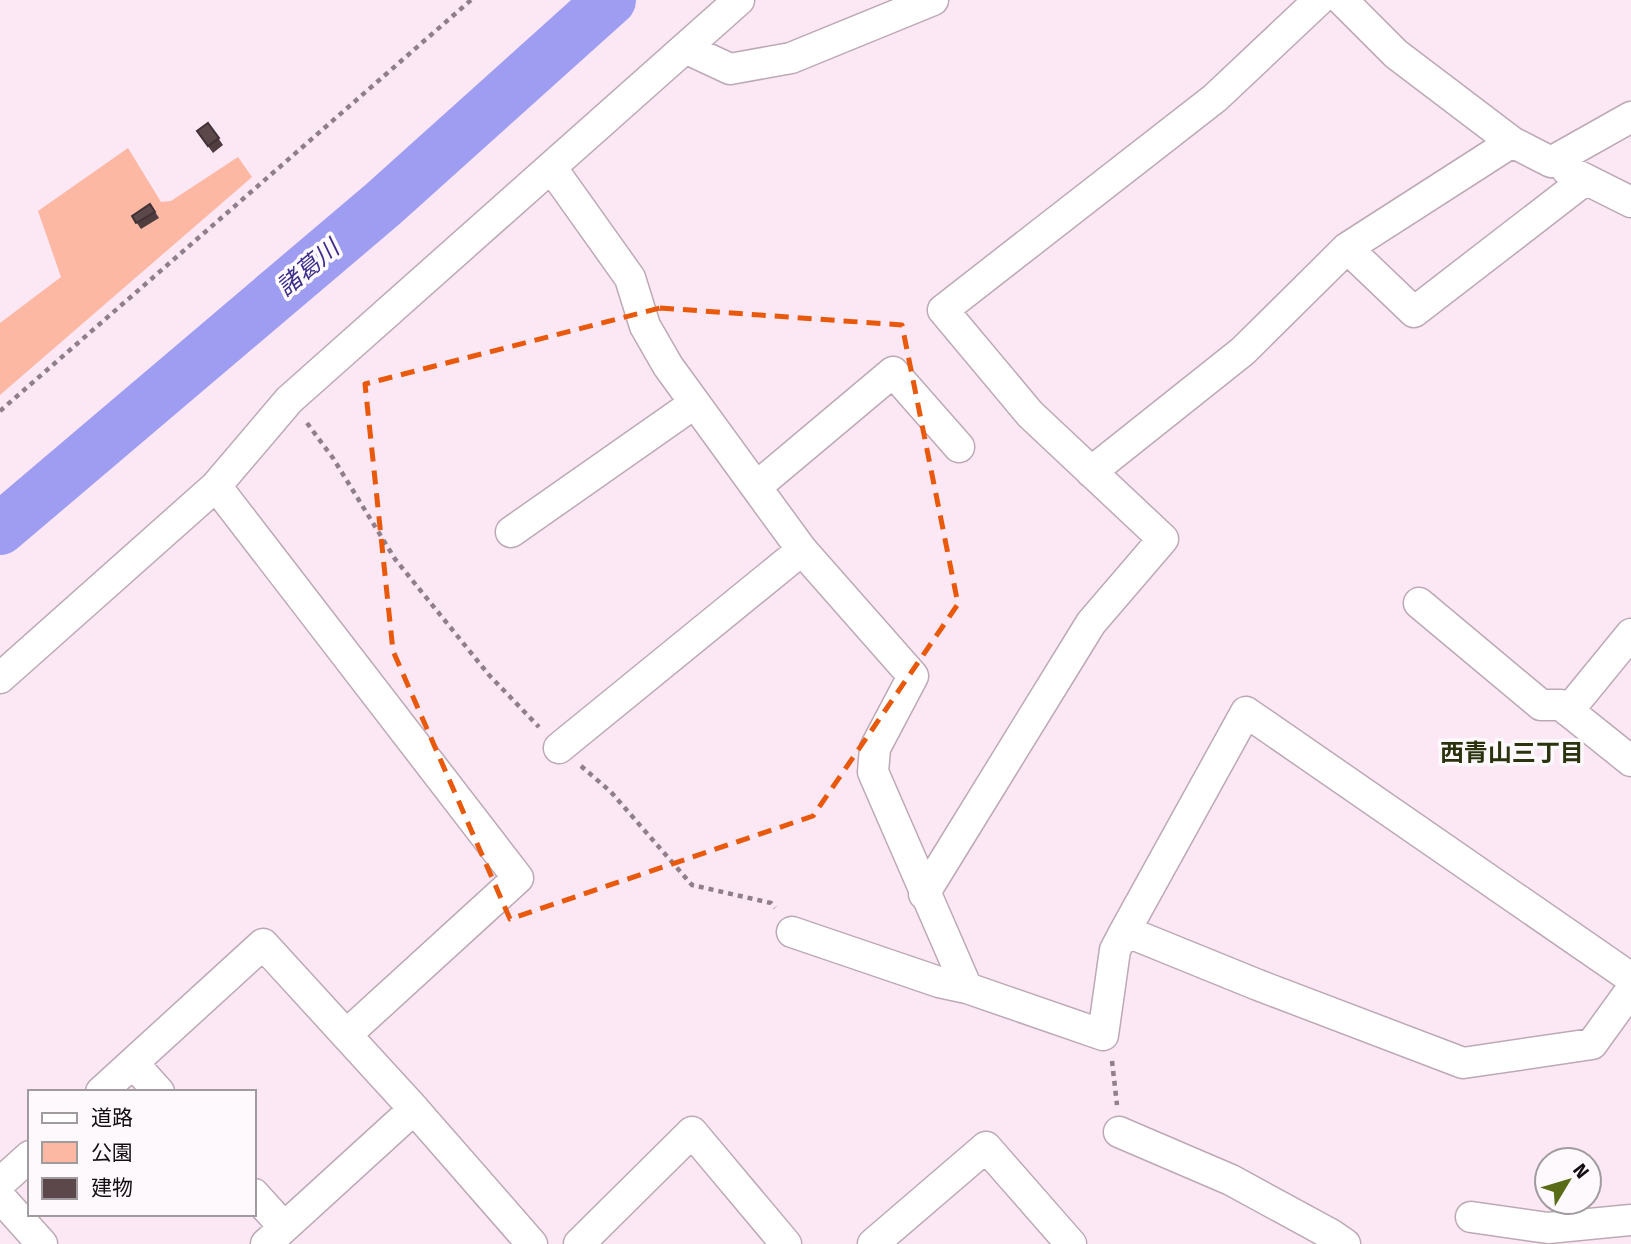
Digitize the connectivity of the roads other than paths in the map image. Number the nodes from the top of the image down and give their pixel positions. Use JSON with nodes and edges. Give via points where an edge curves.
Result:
{"nodes":[{"id":1,"x":739,"y":0,"type":"edge"},
{"id":2,"x":933,"y":0,"type":"edge"},
{"id":3,"x":1319,"y":0,"type":"edge"},
{"id":4,"x":1342,"y":0,"type":"edge"},
{"id":5,"x":685,"y":48,"type":"junction"},
{"id":6,"x":1631,"y":117,"type":"edge"},
{"id":7,"x":1512,"y":142,"type":"junction"},
{"id":8,"x":1551,"y":162,"type":"junction"},
{"id":9,"x":551,"y":167,"type":"junction"},
{"id":10,"x":1585,"y":180,"type":"junction"},
{"id":11,"x":1631,"y":202,"type":"edge"},
{"id":12,"x":1347,"y":248,"type":"junction"},
{"id":13,"x":695,"y":403,"type":"junction"},
{"id":14,"x":959,"y":447,"type":"dead end"},
{"id":15,"x":1091,"y":472,"type":"junction"},
{"id":16,"x":216,"y":486,"type":"junction"},
{"id":17,"x":756,"y":487,"type":"junction"},
{"id":18,"x":511,"y":532,"type":"dead end"},
{"id":19,"x":802,"y":550,"type":"junction"},
{"id":20,"x":1419,"y":603,"type":"dead end"},
{"id":21,"x":1631,"y":634,"type":"edge"},
{"id":22,"x":0,"y":678,"type":"edge"},
{"id":23,"x":1568,"y":711,"type":"junction"},
{"id":24,"x":559,"y":748,"type":"road end"},
{"id":25,"x":1631,"y":761,"type":"edge"},
{"id":26,"x":925,"y":894,"type":"junction"},
{"id":27,"x":1125,"y":931,"type":"junction"},
{"id":28,"x":792,"y":932,"type":"road end"},
{"id":29,"x":1631,"y":978,"type":"edge"},
{"id":30,"x":967,"y":988,"type":"junction"},
{"id":31,"x":1631,"y":990,"type":"edge"},
{"id":32,"x":346,"y":1035,"type":"junction"},
{"id":33,"x":133,"y":1063,"type":"junction"},
{"id":34,"x":103,"y":1090,"type":"edge"},
{"id":35,"x":157,"y":1090,"type":"edge"},
{"id":36,"x":414,"y":1109,"type":"junction"},
{"id":37,"x":1119,"y":1132,"type":"road end"},
{"id":38,"x":28,"y":1158,"type":"edge"},
{"id":39,"x":0,"y":1183,"type":"edge"},
{"id":40,"x":0,"y":1197,"type":"edge"},
{"id":41,"x":256,"y":1198,"type":"edge"},
{"id":42,"x":1471,"y":1217,"type":"dead end"},
{"id":43,"x":1631,"y":1220,"type":"edge"},
{"id":44,"x":275,"y":1236,"type":"edge"},
{"id":45,"x":1333,"y":1241,"type":"edge"},
{"id":46,"x":42,"y":1244,"type":"edge"},
{"id":47,"x":532,"y":1244,"type":"edge"},
{"id":48,"x":579,"y":1244,"type":"edge"},
{"id":49,"x":786,"y":1244,"type":"edge"},
{"id":50,"x":873,"y":1244,"type":"edge"},
{"id":51,"x":1071,"y":1244,"type":"edge"}],
"edges":[{"from":1,"to":5,"type":"street"},
{"from":2,"to":5,"type":"street","via":[[792,58],[730,69]]},
{"from":3,"to":15,"type":"street","via":[[1215,98],[943,310],[1030,414]]},
{"from":4,"to":7,"type":"street","via":[[1396,54]]},
{"from":5,"to":9,"type":"street"},
{"from":6,"to":8,"type":"street"},
{"from":7,"to":8,"type":"street"},
{"from":7,"to":12,"type":"street"},
{"from":8,"to":10,"type":"street"},
{"from":9,"to":13,"type":"street","via":[[631,278],[645,326]]},
{"from":9,"to":16,"type":"street","via":[[289,400]]},
{"from":10,"to":11,"type":"street"},
{"from":10,"to":12,"type":"street","via":[[1414,312]]},
{"from":12,"to":15,"type":"street","via":[[1243,351]]},
{"from":13,"to":17,"type":"street"},
{"from":13,"to":18,"type":"street"},
{"from":14,"to":17,"type":"street","via":[[893,372]]},
{"from":15,"to":26,"type":"street","via":[[1163,539],[1091,623]]},
{"from":16,"to":22,"type":"street"},
{"from":16,"to":32,"type":"street","via":[[518,878]]},
{"from":17,"to":19,"type":"street"},
{"from":19,"to":24,"type":"street"},
{"from":19,"to":26,"type":"street","via":[[913,676],[875,748],[873,772]]},
{"from":20,"to":23,"type":"street","via":[[1541,705],[1561,705]]},
{"from":21,"to":23,"type":"street"},
{"from":23,"to":25,"type":"street"},
{"from":26,"to":30,"type":"street"},
{"from":27,"to":29,"type":"street","via":[[1246,712]]},
{"from":27,"to":30,"type":"street","via":[[1115,950],[1103,1035]]},
{"from":27,"to":31,"type":"street","via":[[1463,1063],[1592,1044]]},
{"from":28,"to":30,"type":"street"},
{"from":32,"to":33,"type":"street","via":[[263,944]]},
{"from":32,"to":36,"type":"street"},
{"from":33,"to":34,"type":"street"},
{"from":33,"to":35,"type":"street"},
{"from":36,"to":44,"type":"street"},
{"from":36,"to":47,"type":"street"},
{"from":37,"to":45,"type":"street","via":[[1231,1180]]},
{"from":38,"to":39,"type":"street"},
{"from":40,"to":46,"type":"street"},
{"from":41,"to":44,"type":"street"},
{"from":42,"to":43,"type":"street","via":[[1548,1228]]},
{"from":48,"to":49,"type":"street","via":[[692,1132]]},
{"from":50,"to":51,"type":"street","via":[[986,1147]]}]}
